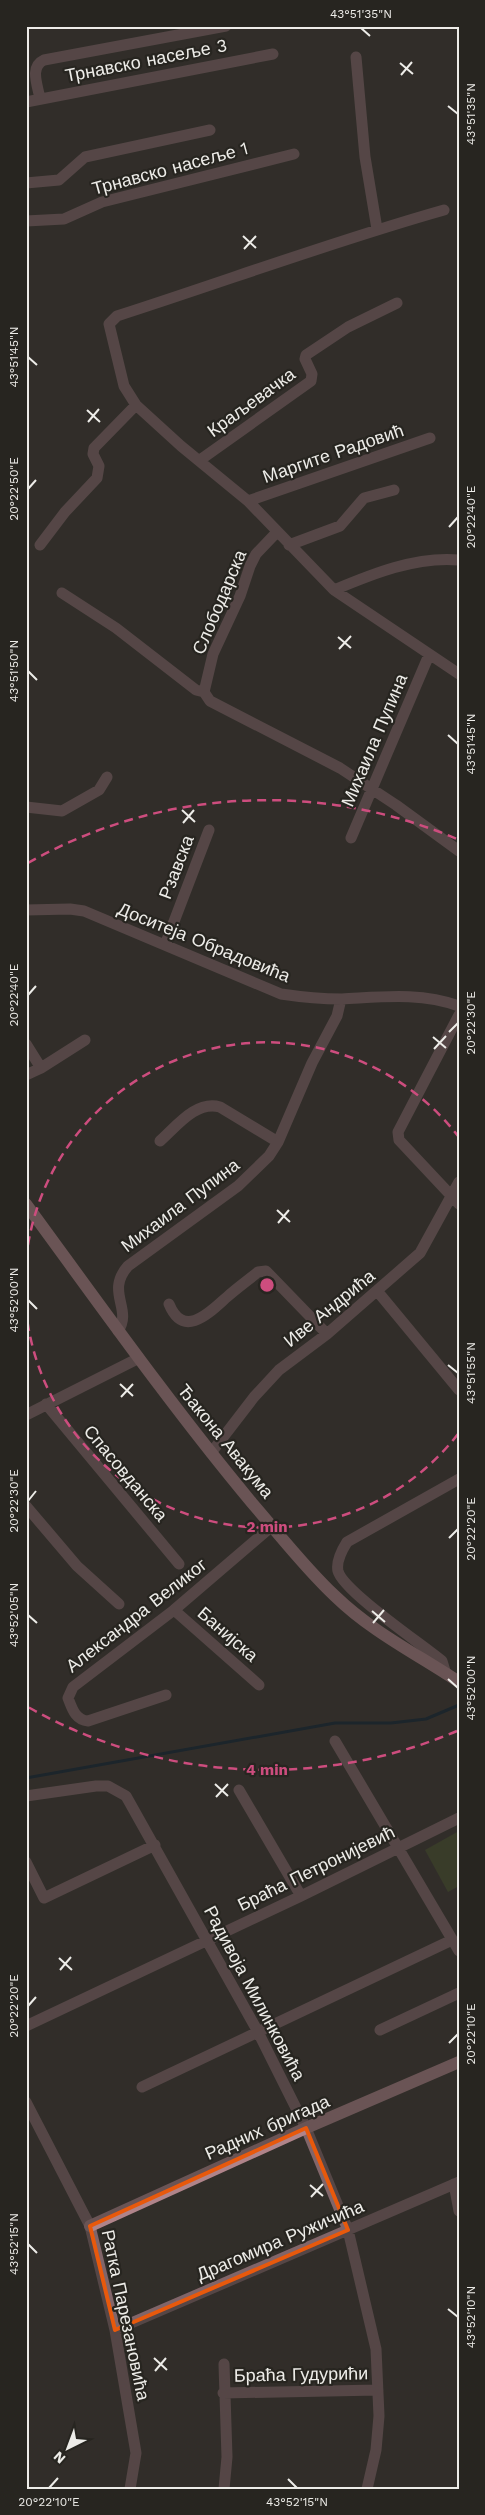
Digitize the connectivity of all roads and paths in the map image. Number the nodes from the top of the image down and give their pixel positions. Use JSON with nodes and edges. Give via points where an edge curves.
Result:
{"nodes":[{"id":1,"x":226,"y":26,"type":"edge"},
{"id":2,"x":273,"y":54,"type":"dead end"},
{"id":3,"x":356,"y":57,"type":"dead end"},
{"id":4,"x":40,"y":99,"type":"junction"},
{"id":5,"x":26,"y":102,"type":"edge"},
{"id":6,"x":210,"y":130,"type":"dead end"},
{"id":7,"x":294,"y":154,"type":"dead end"},
{"id":8,"x":26,"y":183,"type":"edge"},
{"id":9,"x":444,"y":210,"type":"dead end"},
{"id":10,"x":26,"y":221,"type":"edge"},
{"id":11,"x":377,"y":229,"type":"junction"},
{"id":12,"x":397,"y":303,"type":"dead end"},
{"id":13,"x":136,"y":405,"type":"junction"},
{"id":14,"x":430,"y":438,"type":"dead end"},
{"id":15,"x":200,"y":460,"type":"junction"},
{"id":16,"x":394,"y":490,"type":"dead end"},
{"id":17,"x":248,"y":501,"type":"junction"},
{"id":18,"x":277,"y":532,"type":"junction"},
{"id":19,"x":40,"y":545,"type":"dead end"},
{"id":20,"x":289,"y":545,"type":"junction"},
{"id":21,"x":459,"y":560,"type":"edge"},
{"id":22,"x":334,"y":590,"type":"junction"},
{"id":23,"x":62,"y":593,"type":"dead end"},
{"id":24,"x":429,"y":655,"type":"junction"},
{"id":25,"x":459,"y":674,"type":"edge"},
{"id":26,"x":204,"y":692,"type":"junction"},
{"id":27,"x":106,"y":777,"type":"dead end"},
{"id":28,"x":372,"y":789,"type":"junction"},
{"id":29,"x":26,"y":807,"type":"edge"},
{"id":30,"x":209,"y":830,"type":"dead end"},
{"id":31,"x":351,"y":838,"type":"dead end"},
{"id":32,"x":459,"y":851,"type":"edge"},
{"id":33,"x":26,"y":910,"type":"edge"},
{"id":34,"x":165,"y":945,"type":"junction"},
{"id":35,"x":340,"y":999,"type":"junction"},
{"id":36,"x":459,"y":1006,"type":"edge"},
{"id":37,"x":459,"y":1015,"type":"edge"},
{"id":38,"x":85,"y":1040,"type":"dead end"},
{"id":39,"x":26,"y":1044,"type":"edge"},
{"id":40,"x":41,"y":1068,"type":"junction"},
{"id":41,"x":26,"y":1074,"type":"edge"},
{"id":42,"x":160,"y":1141,"type":"dead end"},
{"id":43,"x":278,"y":1142,"type":"junction"},
{"id":44,"x":459,"y":1182,"type":"edge"},
{"id":45,"x":450,"y":1195,"type":"junction"},
{"id":46,"x":26,"y":1204,"type":"edge"},
{"id":47,"x":459,"y":1204,"type":"edge"},
{"id":48,"x":378,"y":1292,"type":"junction"},
{"id":49,"x":170,"y":1304,"type":"dead end"},
{"id":50,"x":118,"y":1331,"type":"junction"},
{"id":51,"x":327,"y":1334,"type":"junction"},
{"id":52,"x":139,"y":1358,"type":"junction"},
{"id":53,"x":459,"y":1390,"type":"edge"},
{"id":54,"x":46,"y":1404,"type":"junction"},
{"id":55,"x":26,"y":1415,"type":"edge"},
{"id":56,"x":211,"y":1453,"type":"junction"},
{"id":57,"x":459,"y":1478,"type":"edge"},
{"id":58,"x":26,"y":1506,"type":"edge"},
{"id":59,"x":272,"y":1526,"type":"junction"},
{"id":60,"x":179,"y":1564,"type":"dead end"},
{"id":61,"x":119,"y":1604,"type":"dead end"},
{"id":62,"x":174,"y":1610,"type":"junction"},
{"id":63,"x":446,"y":1674,"type":"junction"},
{"id":64,"x":459,"y":1682,"type":"edge"},
{"id":65,"x":258,"y":1685,"type":"dead end"},
{"id":66,"x":166,"y":1695,"type":"dead end"},
{"id":67,"x":335,"y":1741,"type":"dead end"},
{"id":68,"x":239,"y":1790,"type":"dead end"},
{"id":69,"x":26,"y":1796,"type":"edge"},
{"id":70,"x":459,"y":1818,"type":"edge"},
{"id":71,"x":155,"y":1845,"type":"junction"},
{"id":72,"x":398,"y":1848,"type":"junction"},
{"id":73,"x":26,"y":1862,"type":"edge"},
{"id":74,"x":301,"y":1896,"type":"junction"},
{"id":75,"x":207,"y":1940,"type":"junction"},
{"id":76,"x":452,"y":1940,"type":"junction"},
{"id":77,"x":459,"y":1951,"type":"edge"},
{"id":78,"x":459,"y":1993,"type":"edge"},
{"id":79,"x":26,"y":2026,"type":"edge"},
{"id":80,"x":257,"y":2030,"type":"junction"},
{"id":81,"x":380,"y":2030,"type":"dead end"},
{"id":82,"x":459,"y":2062,"type":"edge"},
{"id":83,"x":142,"y":2087,"type":"dead end"},
{"id":84,"x":26,"y":2102,"type":"edge"},
{"id":85,"x":306,"y":2128,"type":"junction"},
{"id":86,"x":456,"y":2183,"type":"edge"},
{"id":87,"x":459,"y":2211,"type":"edge"},
{"id":88,"x":90,"y":2226,"type":"junction"},
{"id":89,"x":348,"y":2230,"type":"junction"},
{"id":90,"x":116,"y":2330,"type":"junction"},
{"id":91,"x":224,"y":2364,"type":"dead end"},
{"id":92,"x":378,"y":2390,"type":"junction"},
{"id":93,"x":223,"y":2393,"type":"junction"},
{"id":94,"x":130,"y":2489,"type":"edge"},
{"id":95,"x":224,"y":2489,"type":"edge"},
{"id":96,"x":367,"y":2489,"type":"edge"}],
"edges":[{"from":1,"to":4,"type":"street","via":[[44,60],[35,69]]},
{"from":2,"to":4,"type":"street","name":"Трнавско насеље 3"},
{"from":3,"to":11,"type":"street","via":[[365,157]]},
{"from":4,"to":5,"type":"street","name":"Трнавско насеље 3"},
{"from":6,"to":8,"type":"street","via":[[85,157],[59,180]]},
{"from":7,"to":10,"type":"street","name":"Трнавско насеље 1","via":[[102,202],[64,219]]},
{"from":9,"to":11,"type":"street","name":"Маргите Радовић"},
{"from":11,"to":13,"type":"street","name":"Маргите Радовић","via":[[117,316],[109,324],[124,386]]},
{"from":12,"to":15,"type":"street","name":"Краљевачка","via":[[348,328],[306,355],[312,374],[310,381]]},
{"from":13,"to":15,"type":"street","name":"Маргите Радовић"},
{"from":13,"to":19,"type":"street","via":[[94,448],[93,454],[99,466],[97,478]]},
{"from":14,"to":17,"type":"street","name":"Маргите Радовић"},
{"from":15,"to":17,"type":"street","name":"Маргите Радовић"},
{"from":16,"to":20,"type":"street","via":[[364,498],[340,526]]},
{"from":17,"to":18,"type":"street","name":"Маргите Радовић"},
{"from":18,"to":20,"type":"street","name":"Маргите Радовић"},
{"from":18,"to":26,"type":"street","name":"Слободарска","via":[[256,554],[250,566],[213,654]]},
{"from":20,"to":22,"type":"street","name":"Маргите Радовић"},
{"from":21,"to":22,"type":"street","via":[[412,564],[376,573]]},
{"from":22,"to":24,"type":"street","name":"Маргите Радовић"},
{"from":23,"to":26,"type":"street","via":[[116,628],[196,690]]},
{"from":24,"to":25,"type":"street","name":"Маргите Радовић"},
{"from":24,"to":28,"type":"street","name":"Михаила Пупина"},
{"from":26,"to":28,"type":"street","via":[[210,701],[340,768]]},
{"from":27,"to":29,"type":"street","via":[[99,790],[62,810]]},
{"from":28,"to":31,"type":"street","name":"Михаила Пупина"},
{"from":28,"to":32,"type":"street"},
{"from":30,"to":34,"type":"street","name":"Рзавска"},
{"from":33,"to":34,"type":"street","name":"Доситеја Обрадовића","via":[[84,911]]},
{"from":34,"to":35,"type":"street","name":"Доситеја Обрадовића","via":[[281,994]]},
{"from":35,"to":36,"type":"street","name":"Доситеја Обрадовића","via":[[408,995]]},
{"from":35,"to":43,"type":"street","name":"Михаила Пупина","via":[[337,1016],[312,1063]]},
{"from":37,"to":45,"type":"street","via":[[398,1132],[399,1140]]},
{"from":38,"to":40,"type":"street"},
{"from":39,"to":40,"type":"street"},
{"from":40,"to":41,"type":"street"},
{"from":42,"to":43,"type":"street","via":[[197,1109],[211,1105],[220,1107]]},
{"from":43,"to":50,"type":"street","name":"Михаила Пупина","via":[[258,1168],[238,1186],[122,1273],[117,1286],[123,1316]]},
{"from":44,"to":45,"type":"street","name":"Иве Андрића"},
{"from":45,"to":47,"type":"street"},
{"from":45,"to":48,"type":"street","name":"Иве Андрића","via":[[420,1253]]},
{"from":46,"to":50,"type":"main road","name":"Ђакона Авакума"},
{"from":48,"to":51,"type":"street","name":"Иве Андрића"},
{"from":48,"to":53,"type":"street"},
{"from":49,"to":51,"type":"street","via":[[182,1320],[200,1320],[258,1272],[266,1271]]},
{"from":50,"to":52,"type":"main road","name":"Ђакона Авакума"},
{"from":51,"to":56,"type":"street","name":"Иве Андрића","via":[[279,1370]]},
{"from":52,"to":54,"type":"street"},
{"from":52,"to":56,"type":"main road","name":"Ђакона Авакума"},
{"from":54,"to":55,"type":"street"},
{"from":54,"to":60,"type":"street","name":"Спасовданска"},
{"from":56,"to":59,"type":"main road","name":"Ђакона Авакума"},
{"from":57,"to":63,"type":"street","via":[[346,1542],[337,1567],[351,1588],[442,1662]]},
{"from":58,"to":61,"type":"street","via":[[77,1566]]},
{"from":59,"to":62,"type":"street","name":"Александра Великог"},
{"from":59,"to":63,"type":"main road","name":"Ђакона Авакума","via":[[335,1596],[367,1624]]},
{"from":62,"to":65,"type":"street","name":"Банијска"},
{"from":62,"to":66,"type":"street","name":"Александра Великог","via":[[73,1686],[68,1698],[76,1715],[88,1722]]},
{"from":63,"to":64,"type":"main road","name":"Ђакона Авакума"},
{"from":67,"to":72,"type":"street"},
{"from":68,"to":74,"type":"street"},
{"from":69,"to":71,"type":"street","name":"Радивоја Милинковића","via":[[108,1786],[126,1796]]},
{"from":70,"to":72,"type":"street","name":"Браћа Петронијевић"},
{"from":71,"to":73,"type":"street","via":[[44,1898]]},
{"from":71,"to":75,"type":"street","name":"Радивоја Милинковића"},
{"from":72,"to":74,"type":"street","name":"Браћа Петронијевић"},
{"from":72,"to":76,"type":"street"},
{"from":74,"to":75,"type":"street","name":"Браћа Петронијевић"},
{"from":75,"to":79,"type":"street","name":"Браћа Петронијевић"},
{"from":75,"to":80,"type":"street","name":"Радивоја Милинковића"},
{"from":76,"to":77,"type":"street"},
{"from":76,"to":80,"type":"street"},
{"from":78,"to":81,"type":"street"},
{"from":80,"to":83,"type":"street"},
{"from":80,"to":85,"type":"street","name":"Радивоја Милинковића"},
{"from":82,"to":85,"type":"main road","name":"Радних бригада"},
{"from":84,"to":88,"type":"street","name":"Ратка Парезановића"},
{"from":85,"to":88,"type":"main road","name":"Радних бригада"},
{"from":85,"to":89,"type":"street","name":"Радивоја Милинковића"},
{"from":86,"to":87,"type":"street"},
{"from":86,"to":89,"type":"street","name":"Драгомира Ружичића"},
{"from":88,"to":90,"type":"street","name":"Ратка Парезановића"},
{"from":89,"to":90,"type":"street","name":"Драгомира Ружичића"},
{"from":89,"to":92,"type":"street","name":"Радивоја Милинковића","via":[[376,2349]]},
{"from":90,"to":94,"type":"street","name":"Ратка Парезановића","via":[[136,2453]]},
{"from":91,"to":93,"type":"street"},
{"from":92,"to":93,"type":"street","name":"Браћа Гудурићи"},
{"from":92,"to":96,"type":"street","name":"Радивоја Милинковића","via":[[376,2450]]},
{"from":93,"to":95,"type":"street","via":[[227,2457]]}]}
